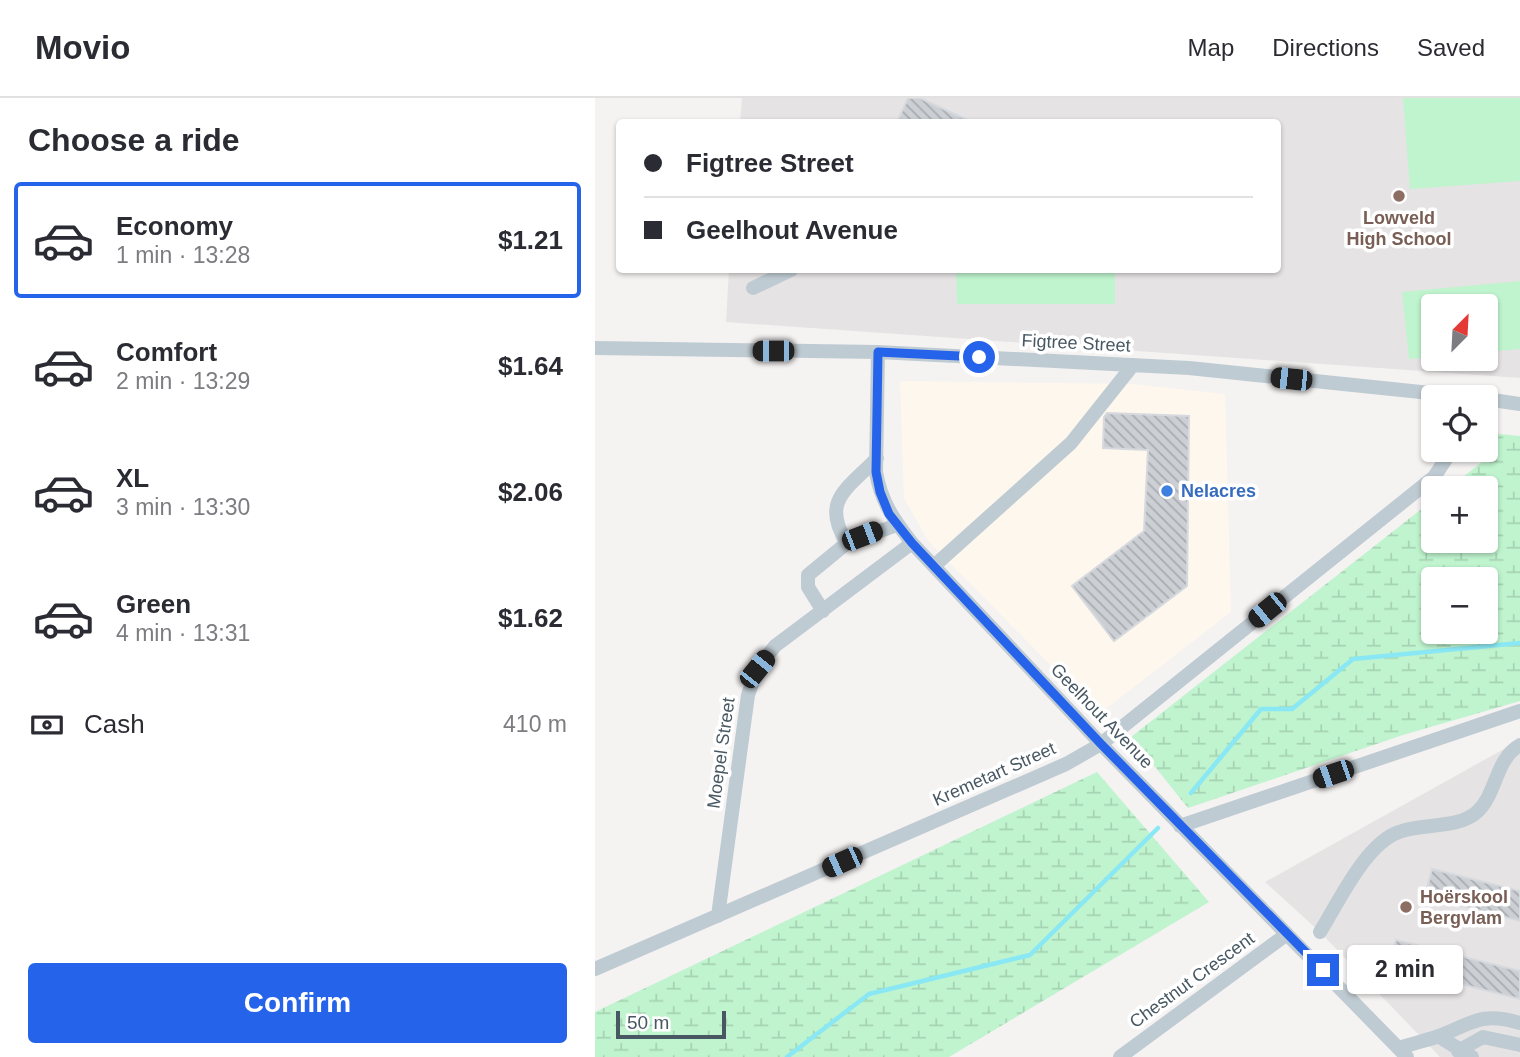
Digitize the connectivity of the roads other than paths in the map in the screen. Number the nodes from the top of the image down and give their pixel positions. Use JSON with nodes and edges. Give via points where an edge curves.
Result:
{"nodes":[{"id":1,"x":785,"y":273,"type":"edge"},
{"id":2,"x":753,"y":288,"type":"dead end"},
{"id":3,"x":595,"y":348,"type":"edge"},
{"id":4,"x":878,"y":352,"type":"junction"},
{"id":5,"x":1133,"y":365,"type":"junction"},
{"id":6,"x":1421,"y":392,"type":"edge"},
{"id":7,"x":1498,"y":401,"type":"edge"},
{"id":8,"x":1520,"y":404,"type":"edge"},
{"id":9,"x":877,"y":458,"type":"junction"},
{"id":10,"x":1444,"y":462,"type":"edge"},
{"id":11,"x":898,"y":525,"type":"junction"},
{"id":12,"x":847,"y":543,"type":"junction"},
{"id":13,"x":912,"y":543,"type":"junction"},
{"id":14,"x":934,"y":566,"type":"junction"},
{"id":15,"x":823,"y":611,"type":"junction"},
{"id":16,"x":1520,"y":711,"type":"edge"},
{"id":17,"x":1101,"y":744,"type":"junction"},
{"id":18,"x":1520,"y":745,"type":"edge"},
{"id":19,"x":1180,"y":826,"type":"junction"},
{"id":20,"x":717,"y":916,"type":"junction"},
{"id":21,"x":1320,"y":932,"type":"dead end"},
{"id":22,"x":1287,"y":934,"type":"junction"},
{"id":23,"x":595,"y":969,"type":"edge"},
{"id":24,"x":1520,"y":1023,"type":"edge"},
{"id":25,"x":1438,"y":1036,"type":"junction"},
{"id":26,"x":1520,"y":1045,"type":"edge"},
{"id":27,"x":1403,"y":1052,"type":"edge"},
{"id":28,"x":1465,"y":1054,"type":"edge"},
{"id":29,"x":1120,"y":1057,"type":"edge"}],
"edges":[{"from":1,"to":2,"type":"street"},
{"from":3,"to":4,"type":"street","name":"Figtree Street"},
{"from":4,"to":5,"type":"street","name":"Figtree Street"},
{"from":4,"to":9,"type":"street","name":"Geelhout Avenue"},
{"from":5,"to":6,"type":"street","name":"Figtree Street"},
{"from":5,"to":14,"type":"street","via":[[1072,443]]},
{"from":7,"to":8,"type":"street"},
{"from":9,"to":11,"type":"street","name":"Geelhout Avenue","via":[[880,492]]},
{"from":9,"to":12,"type":"street","via":[[835,505],[834,519]]},
{"from":10,"to":17,"type":"street","name":"Kremetart Street","via":[[1434,477]]},
{"from":11,"to":12,"type":"street"},
{"from":11,"to":13,"type":"street","name":"Geelhout Avenue"},
{"from":12,"to":15,"type":"street","via":[[808,575],[808,586]]},
{"from":13,"to":14,"type":"street","name":"Geelhout Avenue"},
{"from":13,"to":15,"type":"street","name":"Moepel Street"},
{"from":14,"to":17,"type":"street","name":"Geelhout Avenue"},
{"from":15,"to":20,"type":"street","name":"Moepel Street","via":[[775,646],[757,669],[748,695]]},
{"from":16,"to":19,"type":"street"},
{"from":17,"to":19,"type":"street","name":"Geelhout Avenue"},
{"from":17,"to":20,"type":"street","name":"Kremetart Street","via":[[1066,764]]},
{"from":18,"to":21,"type":"street","via":[[1509,753],[1484,804],[1469,818],[1398,832],[1382,843],[1359,869]]},
{"from":19,"to":22,"type":"street","name":"Geelhout Avenue"},
{"from":20,"to":23,"type":"street","name":"Kremetart Street"},
{"from":22,"to":27,"type":"street","name":"Geelhout Avenue"},
{"from":22,"to":29,"type":"street","name":"Chestnut Crescent"},
{"from":24,"to":25,"type":"street","via":[[1492,1016],[1478,1018]]},
{"from":25,"to":27,"type":"street"},
{"from":25,"to":28,"type":"street"},
{"from":26,"to":28,"type":"street","via":[[1483,1037]]}]}
